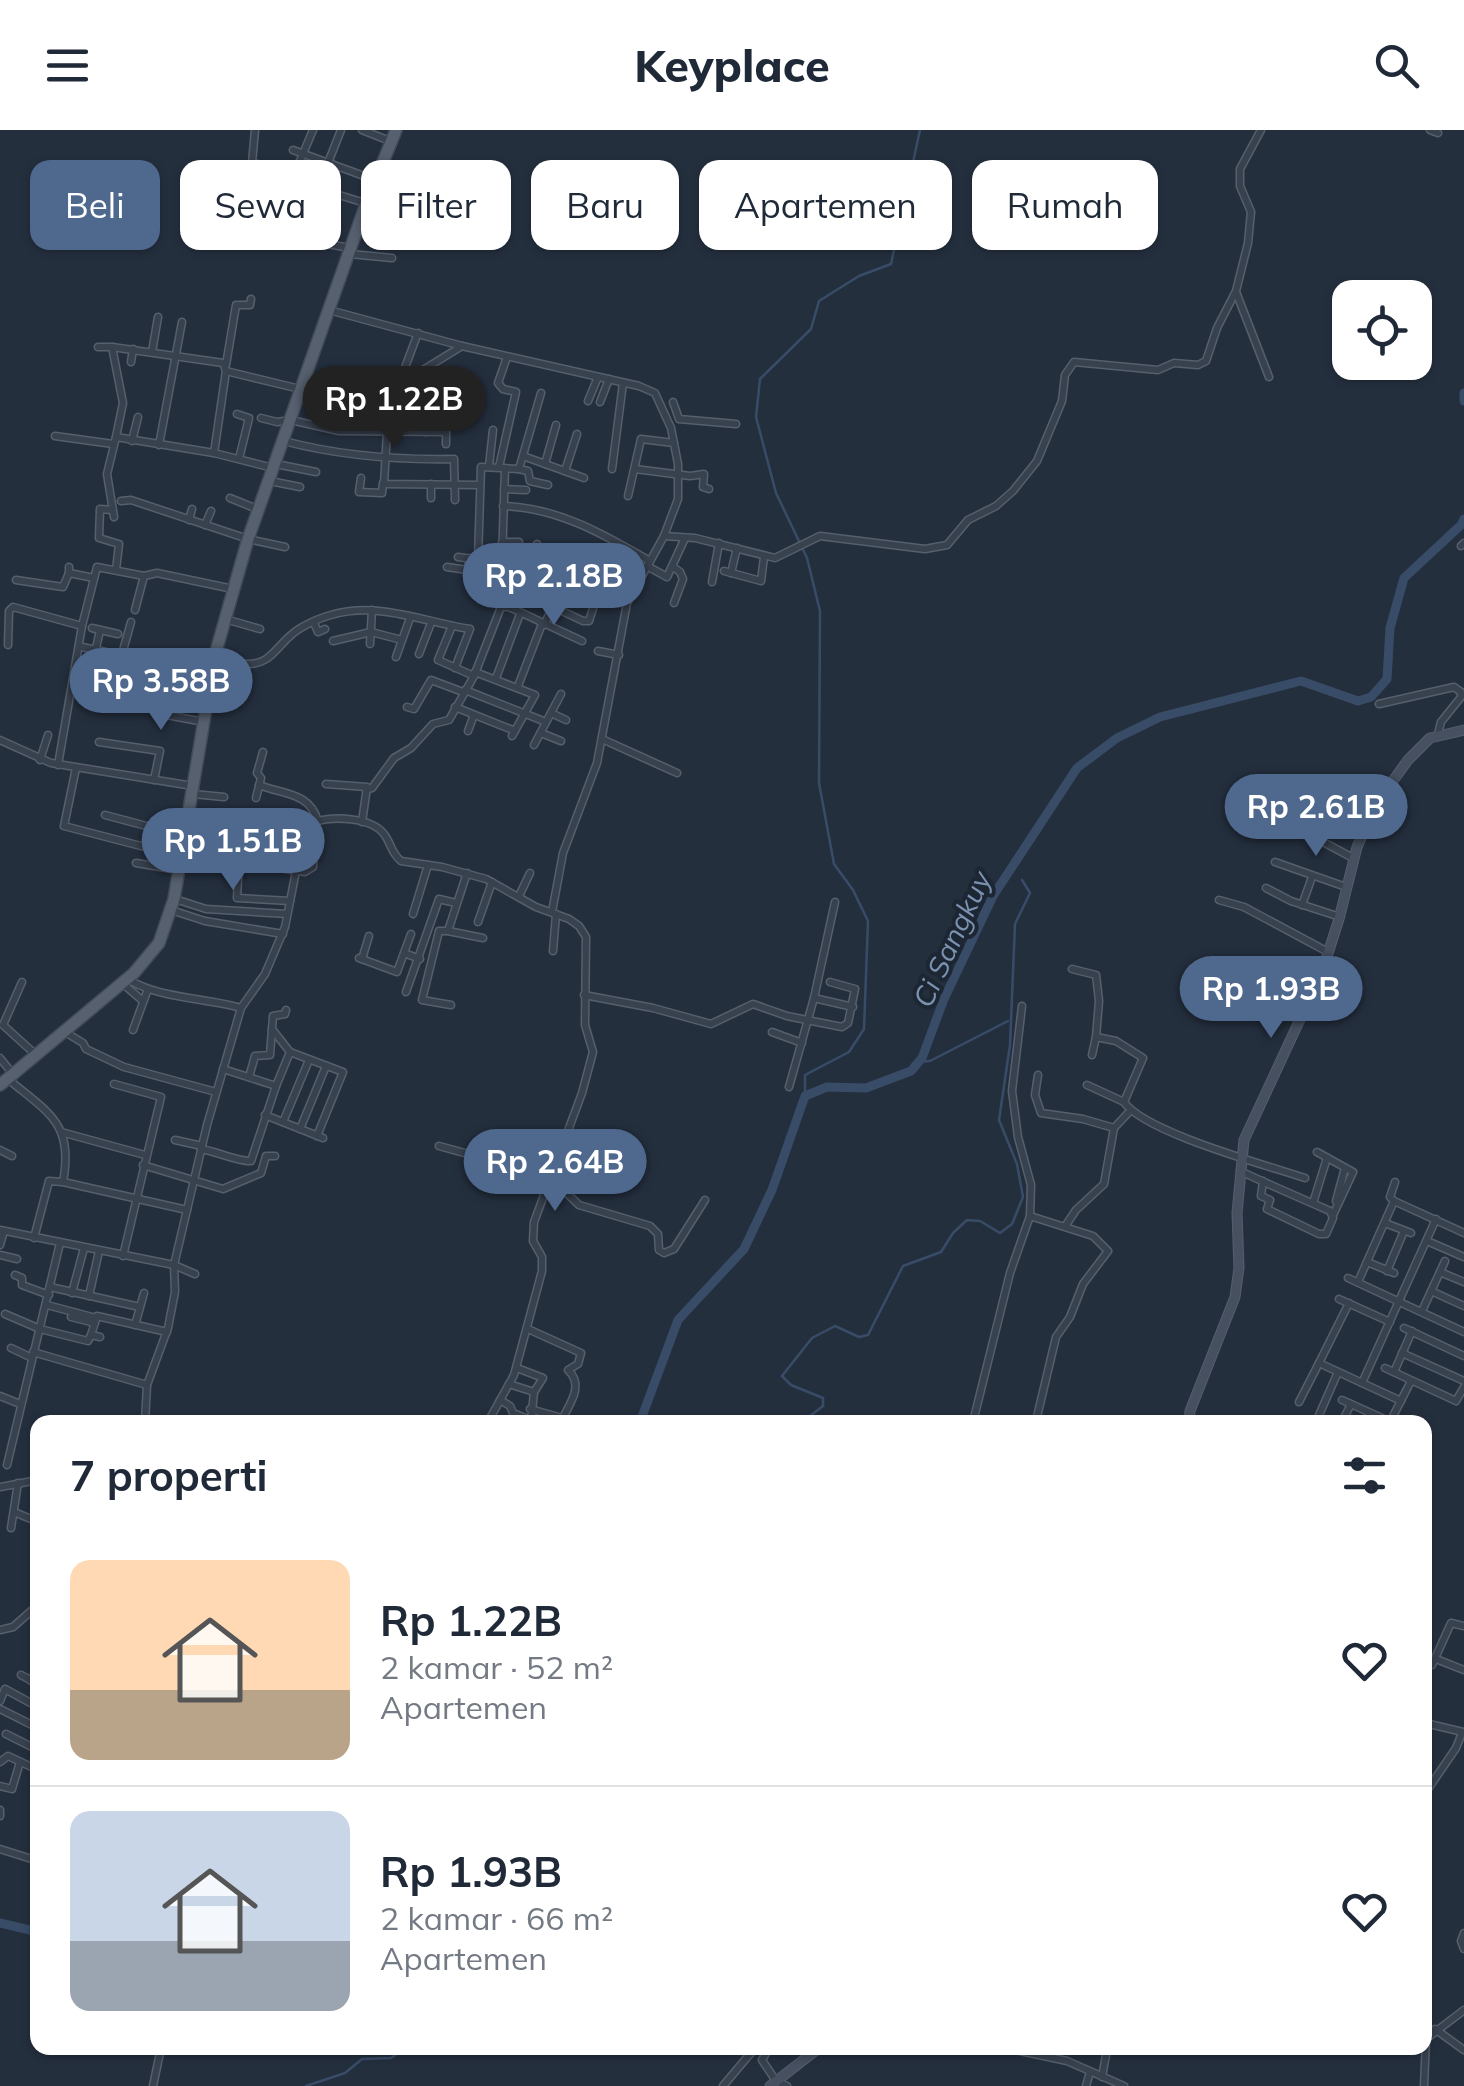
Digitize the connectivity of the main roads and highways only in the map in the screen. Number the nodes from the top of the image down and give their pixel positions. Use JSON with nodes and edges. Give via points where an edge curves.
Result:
{"nodes":[{"id":1,"x":394,"y":136,"type":"edge"},
{"id":2,"x":7,"y":1079,"type":"edge"}],
"edges":[{"from":1,"to":2,"type":"main road","via":[[224,619],[180,870],[159,943],[125,981]]}]}
